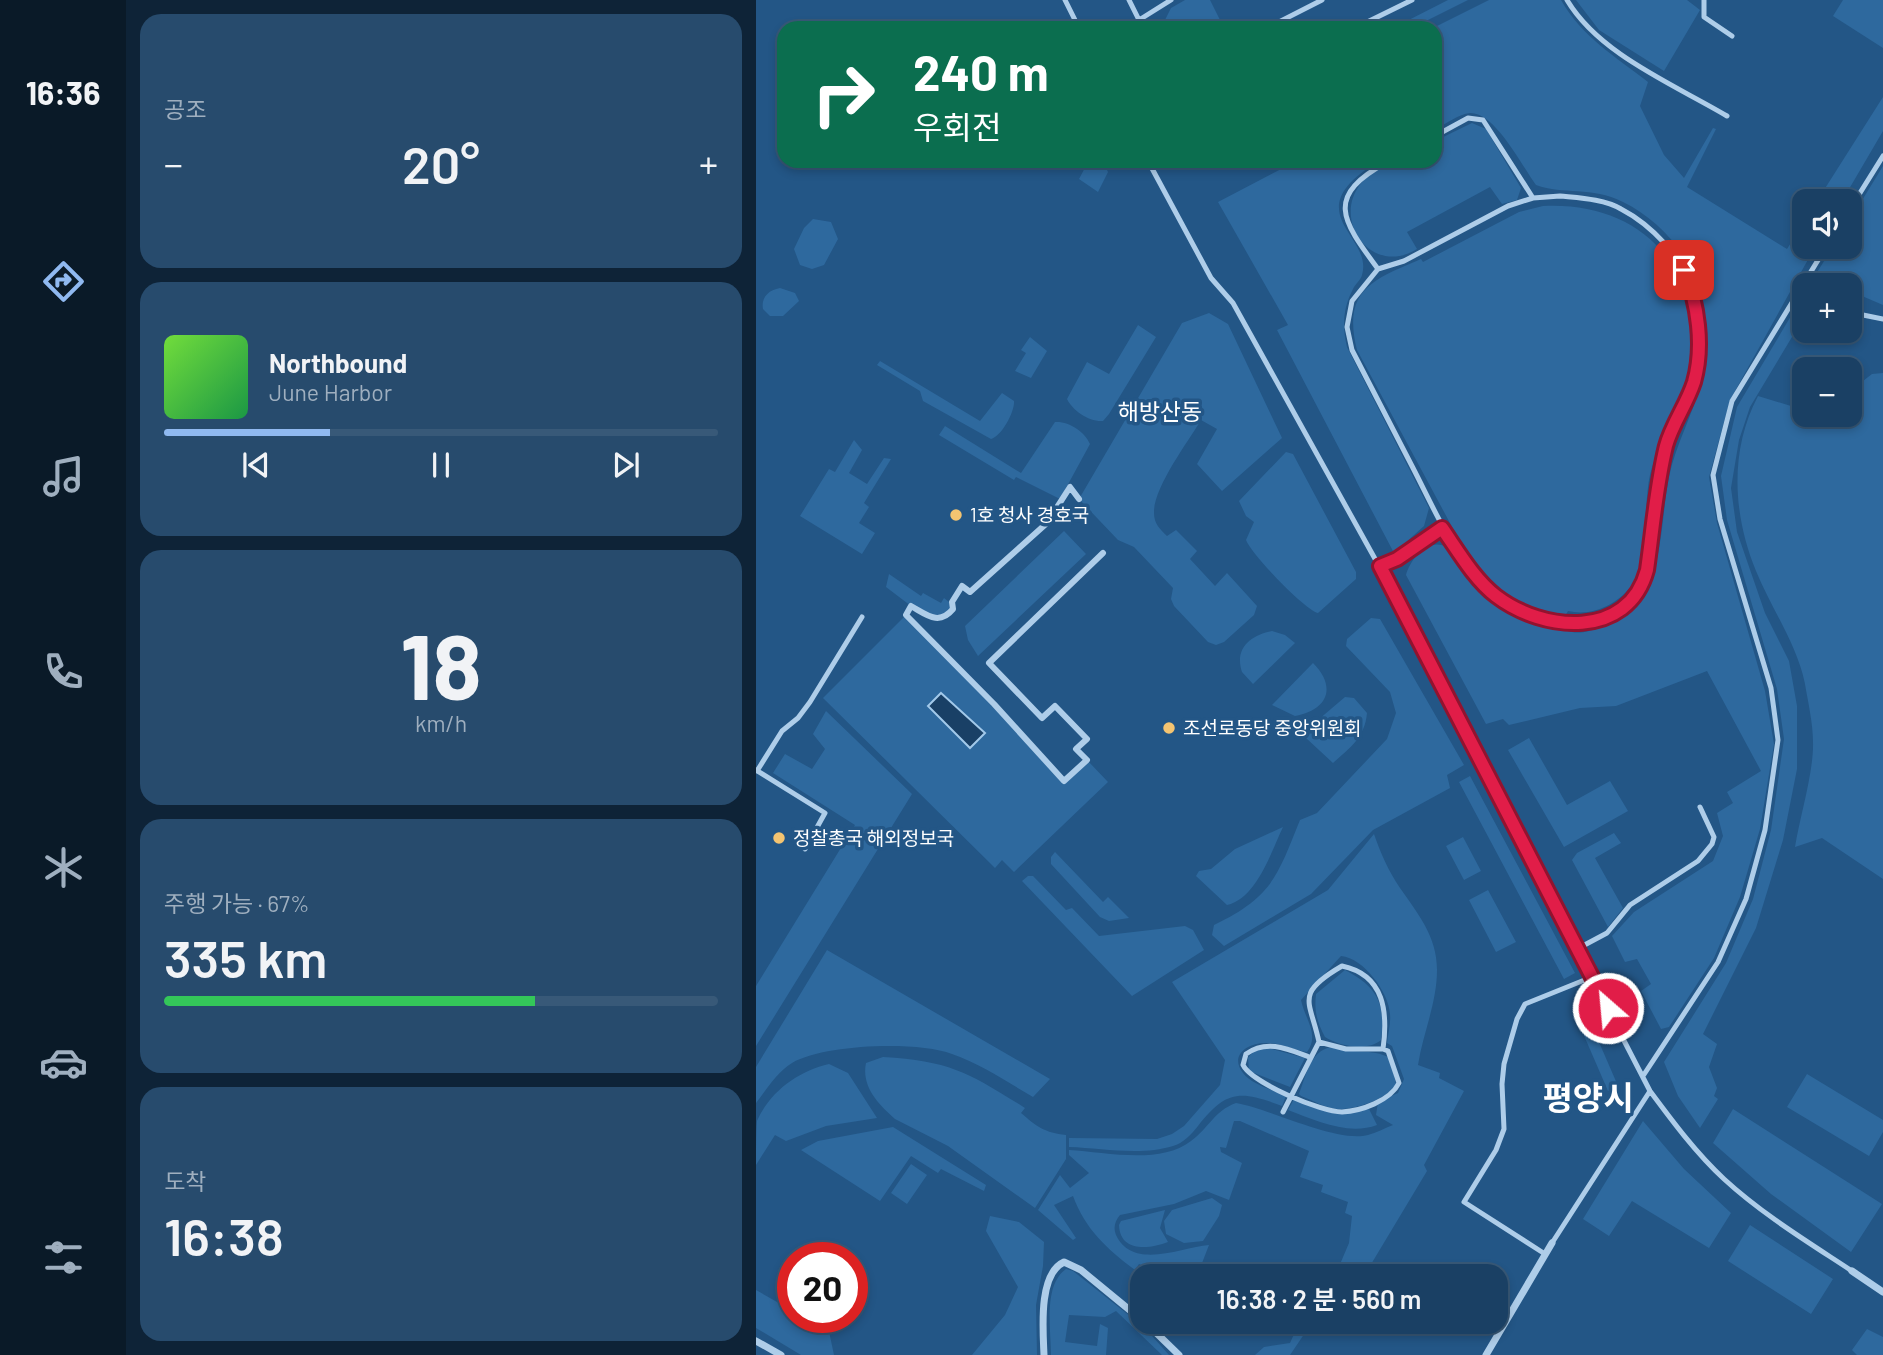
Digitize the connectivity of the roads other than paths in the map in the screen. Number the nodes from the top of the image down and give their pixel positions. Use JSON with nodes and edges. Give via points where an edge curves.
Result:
{"nodes":[{"id":1,"x":1065,"y":0,"type":"edge"},
{"id":2,"x":1129,"y":0,"type":"edge"},
{"id":3,"x":1171,"y":0,"type":"edge"},
{"id":4,"x":1322,"y":0,"type":"edge"},
{"id":5,"x":1412,"y":0,"type":"edge"},
{"id":6,"x":1567,"y":0,"type":"edge"},
{"id":7,"x":1704,"y":0,"type":"edge"},
{"id":8,"x":1139,"y":20,"type":"joint"},
{"id":9,"x":1076,"y":21,"type":"edge"},
{"id":10,"x":1281,"y":21,"type":"edge"},
{"id":11,"x":1369,"y":21,"type":"edge"},
{"id":12,"x":1732,"y":36,"type":"dead end"},
{"id":13,"x":1727,"y":116,"type":"dead end"},
{"id":14,"x":1442,"y":132,"type":"edge"},
{"id":15,"x":1883,"y":156,"type":"edge"},
{"id":16,"x":1152,"y":168,"type":"edge"},
{"id":17,"x":1377,"y":168,"type":"edge"},
{"id":18,"x":1862,"y":190,"type":"edge"},
{"id":19,"x":1533,"y":198,"type":"junction"},
{"id":20,"x":1819,"y":259,"type":"edge"},
{"id":21,"x":1378,"y":269,"type":"junction"},
{"id":22,"x":1862,"y":315,"type":"edge"},
{"id":23,"x":1883,"y":318,"type":"edge"},
{"id":24,"x":1079,"y":499,"type":"dead end"},
{"id":25,"x":1442,"y":528,"type":"junction"},
{"id":26,"x":1103,"y":553,"type":"dead end"},
{"id":27,"x":1380,"y":566,"type":"junction"},
{"id":28,"x":862,"y":617,"type":"dead end"},
{"id":29,"x":757,"y":771,"type":"edge"},
{"id":30,"x":1700,"y":807,"type":"dead end"},
{"id":31,"x":805,"y":849,"type":"dead end"},
{"id":32,"x":1577,"y":949,"type":"junction"},
{"id":33,"x":1592,"y":977,"type":"junction"},
{"id":34,"x":1319,"y":1042,"type":"junction"},
{"id":35,"x":1383,"y":1048,"type":"junction"},
{"id":36,"x":1310,"y":1057,"type":"junction"},
{"id":37,"x":1643,"y":1076,"type":"junction"},
{"id":38,"x":1650,"y":1091,"type":"junction"},
{"id":39,"x":1291,"y":1095,"type":"junction"},
{"id":40,"x":1283,"y":1112,"type":"dead end"},
{"id":41,"x":1552,"y":1243,"type":"joint"},
{"id":42,"x":1545,"y":1254,"type":"junction"},
{"id":43,"x":1852,"y":1271,"type":"joint"},
{"id":44,"x":1883,"y":1293,"type":"edge"},
{"id":45,"x":1130,"y":1310,"type":"edge"},
{"id":46,"x":1157,"y":1334,"type":"edge"},
{"id":47,"x":756,"y":1341,"type":"edge"},
{"id":48,"x":781,"y":1355,"type":"edge"},
{"id":49,"x":1044,"y":1355,"type":"edge"},
{"id":50,"x":1179,"y":1355,"type":"edge"},
{"id":51,"x":1486,"y":1355,"type":"edge"}],
"edges":[{"from":1,"to":9,"type":"lane"},
{"from":2,"to":8,"type":"lane"},
{"from":3,"to":8,"type":"lane"},
{"from":4,"to":10,"type":"lane"},
{"from":5,"to":11,"type":"lane"},
{"from":6,"to":13,"type":"lane","via":[[1584,25],[1609,47]]},
{"from":7,"to":12,"type":"lane","via":[[1704,17]]},
{"from":14,"to":19,"type":"lane","via":[[1468,118],[1483,120]]},
{"from":15,"to":18,"type":"lane"},
{"from":16,"to":27,"type":"lane"},
{"from":17,"to":21,"type":"lane","via":[[1357,180],[1345,208],[1353,236]]},
{"from":19,"to":21,"type":"lane","via":[[1508,206],[1404,261]]},
{"from":19,"to":25,"type":"lane","via":[[1574,197],[1621,208],[1672,253],[1693,291],[1698,348],[1694,381],[1667,442],[1642,588],[1614,614],[1594,622],[1567,624],[1518,610],[1494,595]]},
{"from":20,"to":37,"type":"lane","via":[[1732,401],[1713,475],[1720,519],[1771,688],[1778,740],[1765,830],[1746,899],[1718,962]]},
{"from":21,"to":25,"type":"lane","via":[[1352,301],[1347,327],[1352,350]]},
{"from":22,"to":23,"type":"lane"},
{"from":24,"to":26,"type":"street","via":[[1070,487],[1047,523],[970,592],[962,586],[952,602],[953,610],[945,617],[934,619],[911,606],[905,615],[1064,780],[1087,760],[1076,749],[1087,739],[1055,705],[1042,718],[989,663]]},
{"from":25,"to":27,"type":"lane"},
{"from":27,"to":32,"type":"lane"},
{"from":28,"to":29,"type":"lane","via":[[810,702],[782,731]]},
{"from":29,"to":31,"type":"lane","via":[[825,813]]},
{"from":30,"to":32,"type":"lane","via":[[1714,837],[1707,851],[1630,905],[1607,933]]},
{"from":32,"to":33,"type":"lane"},
{"from":33,"to":37,"type":"lane"},
{"from":33,"to":42,"type":"lane","via":[[1525,1004],[1504,1064],[1504,1129],[1464,1202]]},
{"from":34,"to":35,"type":"lane","via":[[1346,1049]]},
{"from":34,"to":35,"type":"lane","via":[[1307,1002],[1328,974],[1342,966],[1359,971],[1378,992],[1387,1018]]},
{"from":34,"to":36,"type":"lane"},
{"from":35,"to":39,"type":"lane","via":[[1393,1059],[1399,1083],[1392,1093],[1369,1105],[1334,1111]]},
{"from":36,"to":39,"type":"lane"},
{"from":36,"to":39,"type":"lane","via":[[1268,1045],[1252,1049],[1243,1059],[1247,1072]]},
{"from":37,"to":38,"type":"lane"},
{"from":38,"to":41,"type":"lane"},
{"from":38,"to":43,"type":"lane","via":[[1684,1137],[1723,1178],[1760,1209]]},
{"from":39,"to":40,"type":"lane"},
{"from":41,"to":42,"type":"street"},
{"from":42,"to":51,"type":"street"},
{"from":43,"to":44,"type":"street"},
{"from":45,"to":49,"type":"street","via":[[1081,1270],[1064,1262],[1051,1272],[1047,1286]]},
{"from":46,"to":50,"type":"street"},
{"from":47,"to":48,"type":"street"}]}
